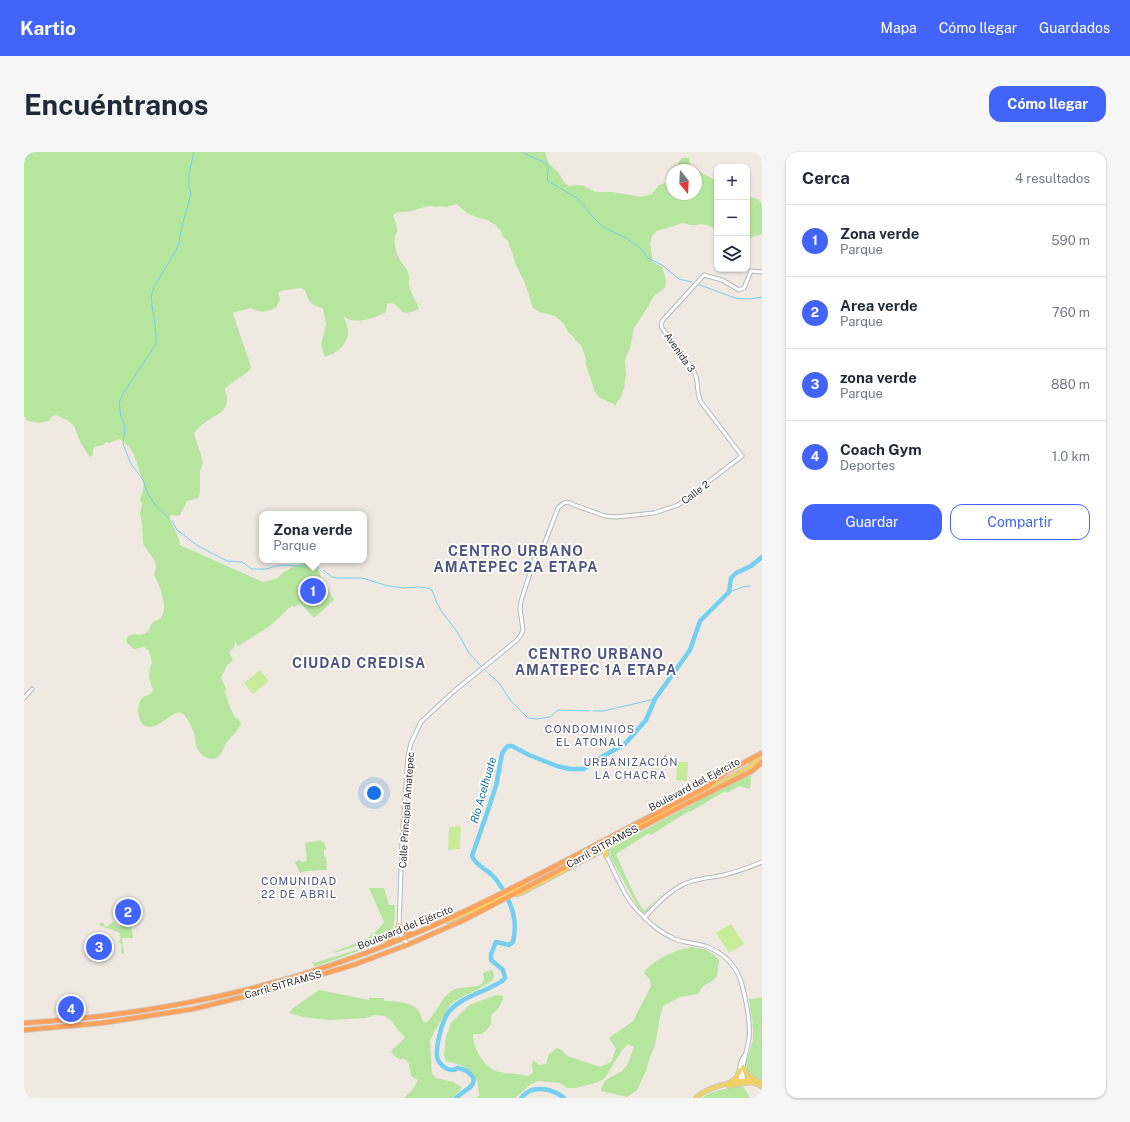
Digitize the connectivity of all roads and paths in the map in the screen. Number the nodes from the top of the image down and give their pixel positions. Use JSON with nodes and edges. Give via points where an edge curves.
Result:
{"nodes":[{"id":1,"x":762,"y":272,"type":"edge"},
{"id":2,"x":742,"y":456,"type":"joint"},
{"id":3,"x":564,"y":502,"type":"joint"},
{"id":4,"x":32,"y":688,"type":"dead end"},
{"id":5,"x":24,"y":698,"type":"edge"},
{"id":6,"x":762,"y":753,"type":"edge"},
{"id":7,"x":762,"y":758,"type":"edge"},
{"id":8,"x":762,"y":762,"type":"edge"},
{"id":9,"x":705,"y":788,"type":"junction"},
{"id":10,"x":609,"y":838,"type":"junction"},
{"id":11,"x":611,"y":844,"type":"junction"},
{"id":12,"x":590,"y":848,"type":"junction"},
{"id":13,"x":602,"y":849,"type":"junction"},
{"id":14,"x":594,"y":854,"type":"junction"},
{"id":15,"x":606,"y":856,"type":"junction"},
{"id":16,"x":762,"y":862,"type":"edge"},
{"id":17,"x":514,"y":892,"type":"junction"},
{"id":18,"x":499,"y":899,"type":"junction"},
{"id":19,"x":644,"y":918,"type":"junction"},
{"id":20,"x":399,"y":925,"type":"junction"},
{"id":21,"x":414,"y":934,"type":"junction"},
{"id":22,"x":405,"y":942,"type":"junction"},
{"id":23,"x":386,"y":945,"type":"junction"},
{"id":24,"x":311,"y":975,"type":"junction"},
{"id":25,"x":24,"y":1024,"type":"edge"},
{"id":26,"x":24,"y":1029,"type":"edge"},
{"id":27,"x":741,"y":1069,"type":"junction"},
{"id":28,"x":754,"y":1080,"type":"junction"},
{"id":29,"x":742,"y":1082,"type":"junction"},
{"id":30,"x":762,"y":1083,"type":"edge"},
{"id":31,"x":724,"y":1085,"type":"junction"},
{"id":32,"x":762,"y":1087,"type":"edge"},
{"id":33,"x":697,"y":1098,"type":"edge"}],
"edges":[{"from":1,"to":2,"type":"street","name":"Avenida 3","via":[[752,271],[744,288],[739,290],[722,280],[704,275],[663,320],[661,326],[694,373],[701,402]]},
{"from":2,"to":3,"type":"street","name":"Calle 2","via":[[678,506],[654,514],[605,516]]},
{"from":3,"to":20,"type":"street","name":"Calle Principal Amatepec","via":[[558,508],[538,554],[521,601],[521,635],[433,710],[421,722],[411,743],[408,756]]},
{"from":4,"to":5,"type":"street"},
{"from":6,"to":9,"type":"highway","via":[[728,771]]},
{"from":7,"to":9,"type":"main road","name":"Boulevard del Ejército"},
{"from":8,"to":11,"type":"highway","name":"Boulevard del Ejército","bridge":true,"via":[[752,771]]},
{"from":8,"to":17,"type":"main road","name":"Carril SITRAMSS"},
{"from":9,"to":10,"type":"highway","name":"Boulevard del Ejército"},
{"from":10,"to":11,"type":"highway"},
{"from":10,"to":12,"type":"highway","name":"Boulevard del Ejército"},
{"from":10,"to":13,"type":"street"},
{"from":11,"to":13,"type":"highway","name":"Boulevard del Ejército"},
{"from":11,"to":15,"type":"main road","via":[[606,850]]},
{"from":12,"to":13,"type":"street"},
{"from":12,"to":14,"type":"highway"},
{"from":12,"to":17,"type":"highway","name":"Boulevard del Ejército"},
{"from":13,"to":14,"type":"highway","name":"Boulevard del Ejército"},
{"from":13,"to":15,"type":"street"},
{"from":14,"to":15,"type":"main road","via":[[603,853]]},
{"from":14,"to":17,"type":"highway","name":"Boulevard del Ejército"},
{"from":15,"to":19,"type":"street","via":[[630,901]]},
{"from":16,"to":19,"type":"street","via":[[723,875],[686,883],[673,890]]},
{"from":17,"to":18,"type":"highway","name":"Boulevard del Ejército"},
{"from":18,"to":21,"type":"highway","name":"Boulevard del Ejército"},
{"from":18,"to":22,"type":"highway","name":"Boulevard del Ejército","via":[[464,920]]},
{"from":19,"to":27,"type":"street","via":[[667,935],[716,951],[733,965],[740,981],[749,1021],[749,1037]]},
{"from":20,"to":21,"type":"highway","via":[[405,932]]},
{"from":20,"to":22,"type":"street","name":"Calle Principal Amatepec","via":[[399,932]]},
{"from":20,"to":23,"type":"highway"},
{"from":21,"to":22,"type":"highway","name":"Boulevard del Ejército"},
{"from":22,"to":23,"type":"highway","name":"Boulevard del Ejército"},
{"from":22,"to":24,"type":"main road","name":"Carril SITRAMSS","via":[[364,959]]},
{"from":22,"to":26,"type":"highway","name":"Boulevard del Ejército","via":[[353,965],[290,985],[193,1009],[102,1023]]},
{"from":23,"to":25,"type":"highway","name":"Boulevard del Ejército","via":[[287,978],[210,998],[122,1013]]},
{"from":24,"to":25,"type":"main road","name":"Carril SITRAMSS","via":[[164,1008],[99,1018]]},
{"from":24,"to":26,"type":"main road","name":"Carril SITRAMSS","via":[[240,997],[172,1011],[85,1024]]},
{"from":27,"to":28,"type":"main road"},
{"from":27,"to":29,"type":"street"},
{"from":27,"to":31,"type":"main road","via":[[735,1079]]},
{"from":28,"to":29,"type":"main road"},
{"from":28,"to":30,"type":"main road"},
{"from":29,"to":31,"type":"main road"},
{"from":29,"to":32,"type":"main road"},
{"from":29,"to":33,"type":"main road","via":[[713,1090]]},
{"from":31,"to":33,"type":"main road","via":[[707,1090]]}]}
